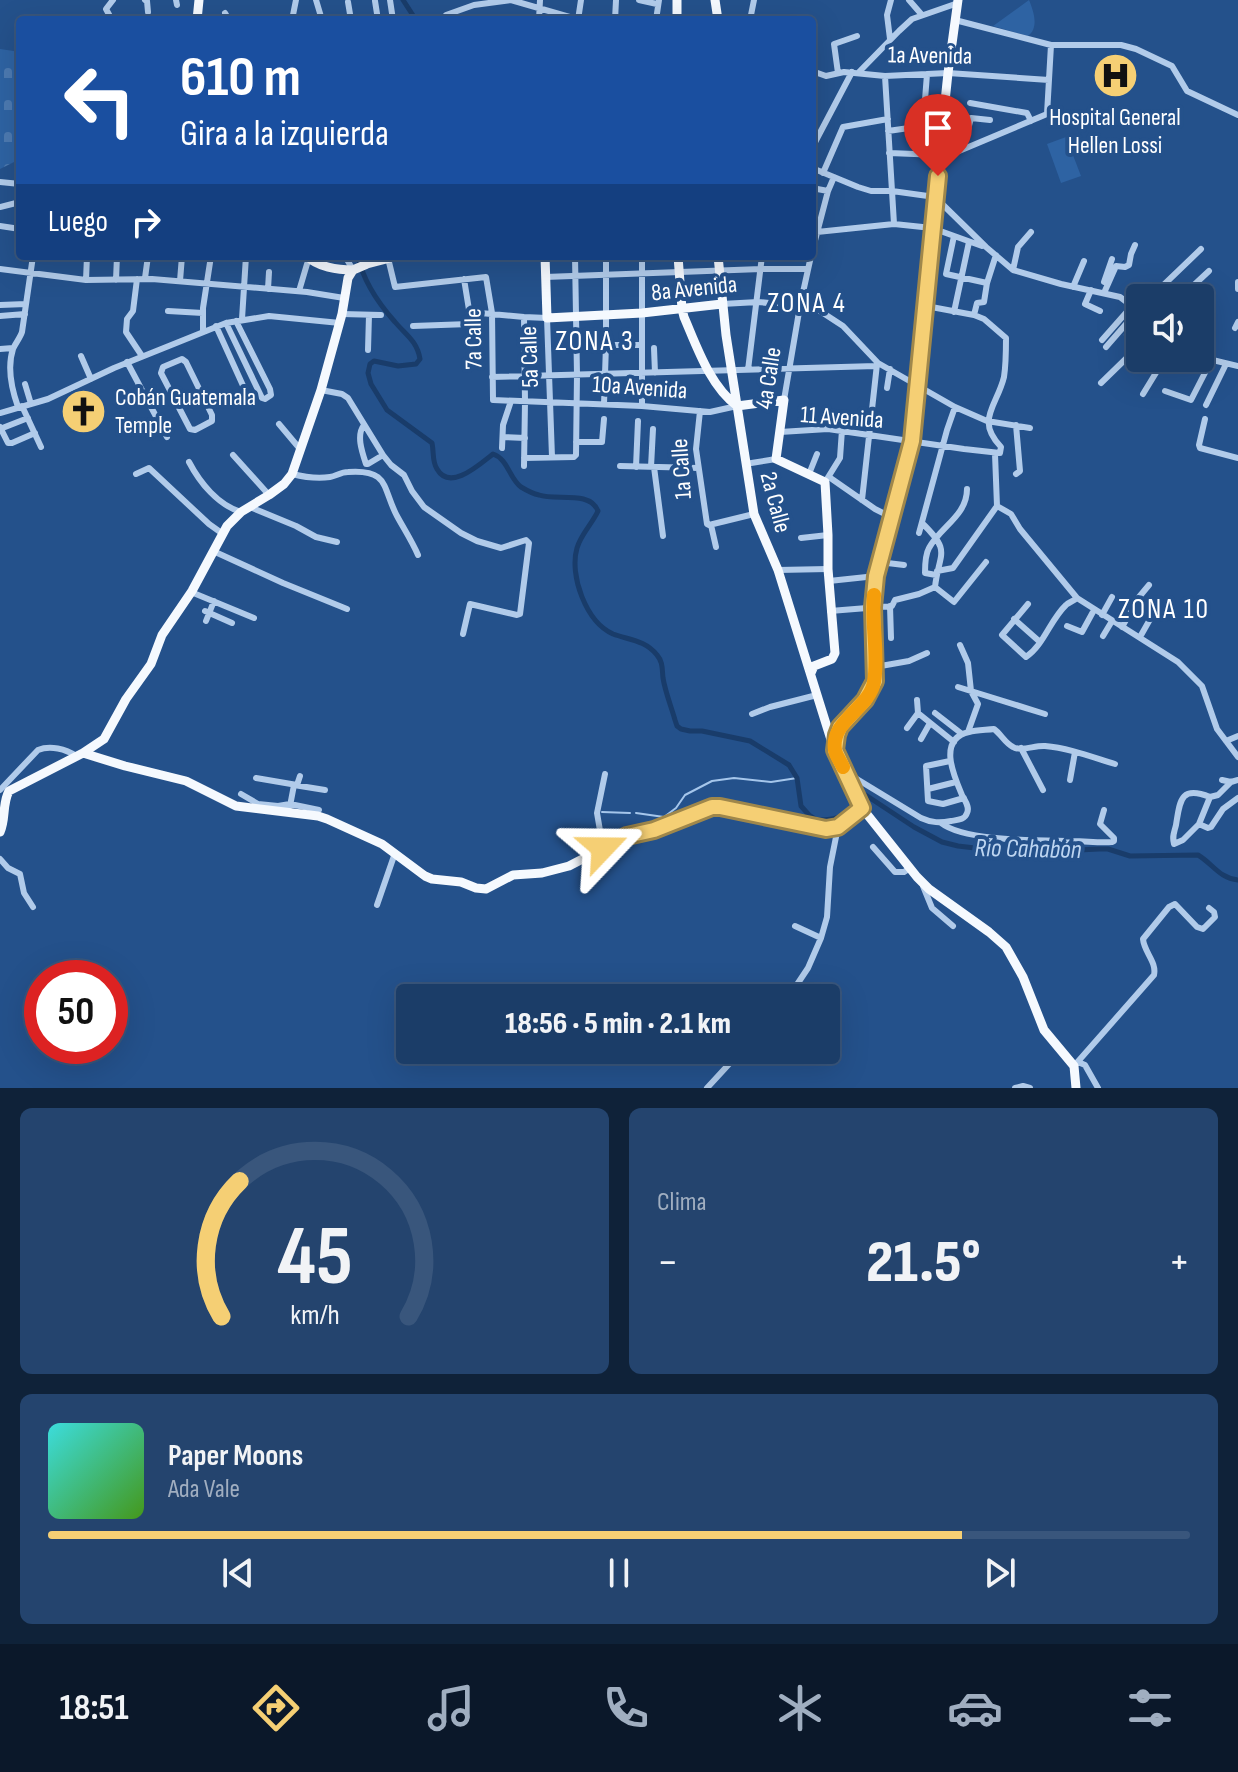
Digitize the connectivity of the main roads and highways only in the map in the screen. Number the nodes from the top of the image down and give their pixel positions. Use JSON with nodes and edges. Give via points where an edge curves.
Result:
{"nodes":[{"id":1,"x":955,"y":3,"type":"edge"},
{"id":2,"x":312,"y":260,"type":"edge"},
{"id":3,"x":382,"y":260,"type":"edge"},
{"id":4,"x":545,"y":260,"type":"edge"},
{"id":5,"x":678,"y":260,"type":"edge"},
{"id":6,"x":718,"y":260,"type":"edge"},
{"id":7,"x":348,"y":263,"type":"edge"},
{"id":8,"x":722,"y":304,"type":"junction"},
{"id":9,"x":682,"y":309,"type":"junction"},
{"id":10,"x":547,"y":318,"type":"joint"},
{"id":11,"x":784,"y":400,"type":"joint"},
{"id":12,"x":733,"y":407,"type":"junction"},
{"id":13,"x":811,"y":673,"type":"junction"},
{"id":14,"x":840,"y":727,"type":"junction"},
{"id":15,"x":828,"y":731,"type":"junction"},
{"id":16,"x":108,"y":734,"type":"junction"},
{"id":17,"x":835,"y":750,"type":"junction"},
{"id":18,"x":80,"y":754,"type":"junction"},
{"id":19,"x":102,"y":759,"type":"junction"},
{"id":20,"x":861,"y":806,"type":"junction"},
{"id":21,"x":0,"y":832,"type":"edge"},
{"id":22,"x":1076,"y":1088,"type":"edge"}],
"edges":[{"from":1,"to":14,"type":"main road","via":[[912,441],[876,576],[872,689]]},
{"from":2,"to":7,"type":"main road","via":[[344,270]]},
{"from":3,"to":7,"type":"main road"},
{"from":4,"to":10,"type":"main road","name":"5a Calle"},
{"from":5,"to":9,"type":"main road"},
{"from":6,"to":8,"type":"main road","name":"2a Calle"},
{"from":7,"to":16,"type":"main road","via":[[341,319],[292,474],[227,526]]},
{"from":8,"to":9,"type":"main road","name":"8a Avenida"},
{"from":8,"to":12,"type":"main road","name":"2a Calle"},
{"from":9,"to":10,"type":"main road","name":"8a Avenida"},
{"from":9,"to":12,"type":"main road"},
{"from":11,"to":12,"type":"main road","name":"10a Avenida"},
{"from":11,"to":13,"type":"main road","name":"4a Calle","via":[[776,459],[827,479],[835,653]]},
{"from":12,"to":13,"type":"main road","name":"2a Calle","via":[[754,514]]},
{"from":13,"to":15,"type":"main road","name":"2a Calle"},
{"from":14,"to":15,"type":"main road"},
{"from":14,"to":17,"type":"main road"},
{"from":15,"to":17,"type":"main road","name":"2a Calle"},
{"from":16,"to":18,"type":"main road"},
{"from":16,"to":19,"type":"main road"},
{"from":17,"to":20,"type":"main road","name":"2a Calle"},
{"from":18,"to":19,"type":"main road"},
{"from":18,"to":21,"type":"main road","via":[[9,791]]},
{"from":19,"to":20,"type":"main road","via":[[186,781],[236,806],[289,808],[318,816],[382,844],[432,879],[481,889],[513,875],[569,866],[627,836],[712,807],[826,829],[838,827]]},
{"from":20,"to":22,"type":"main road","name":"2a Calle","via":[[922,883],[1006,947],[1044,1030],[1076,1064]]}]}
